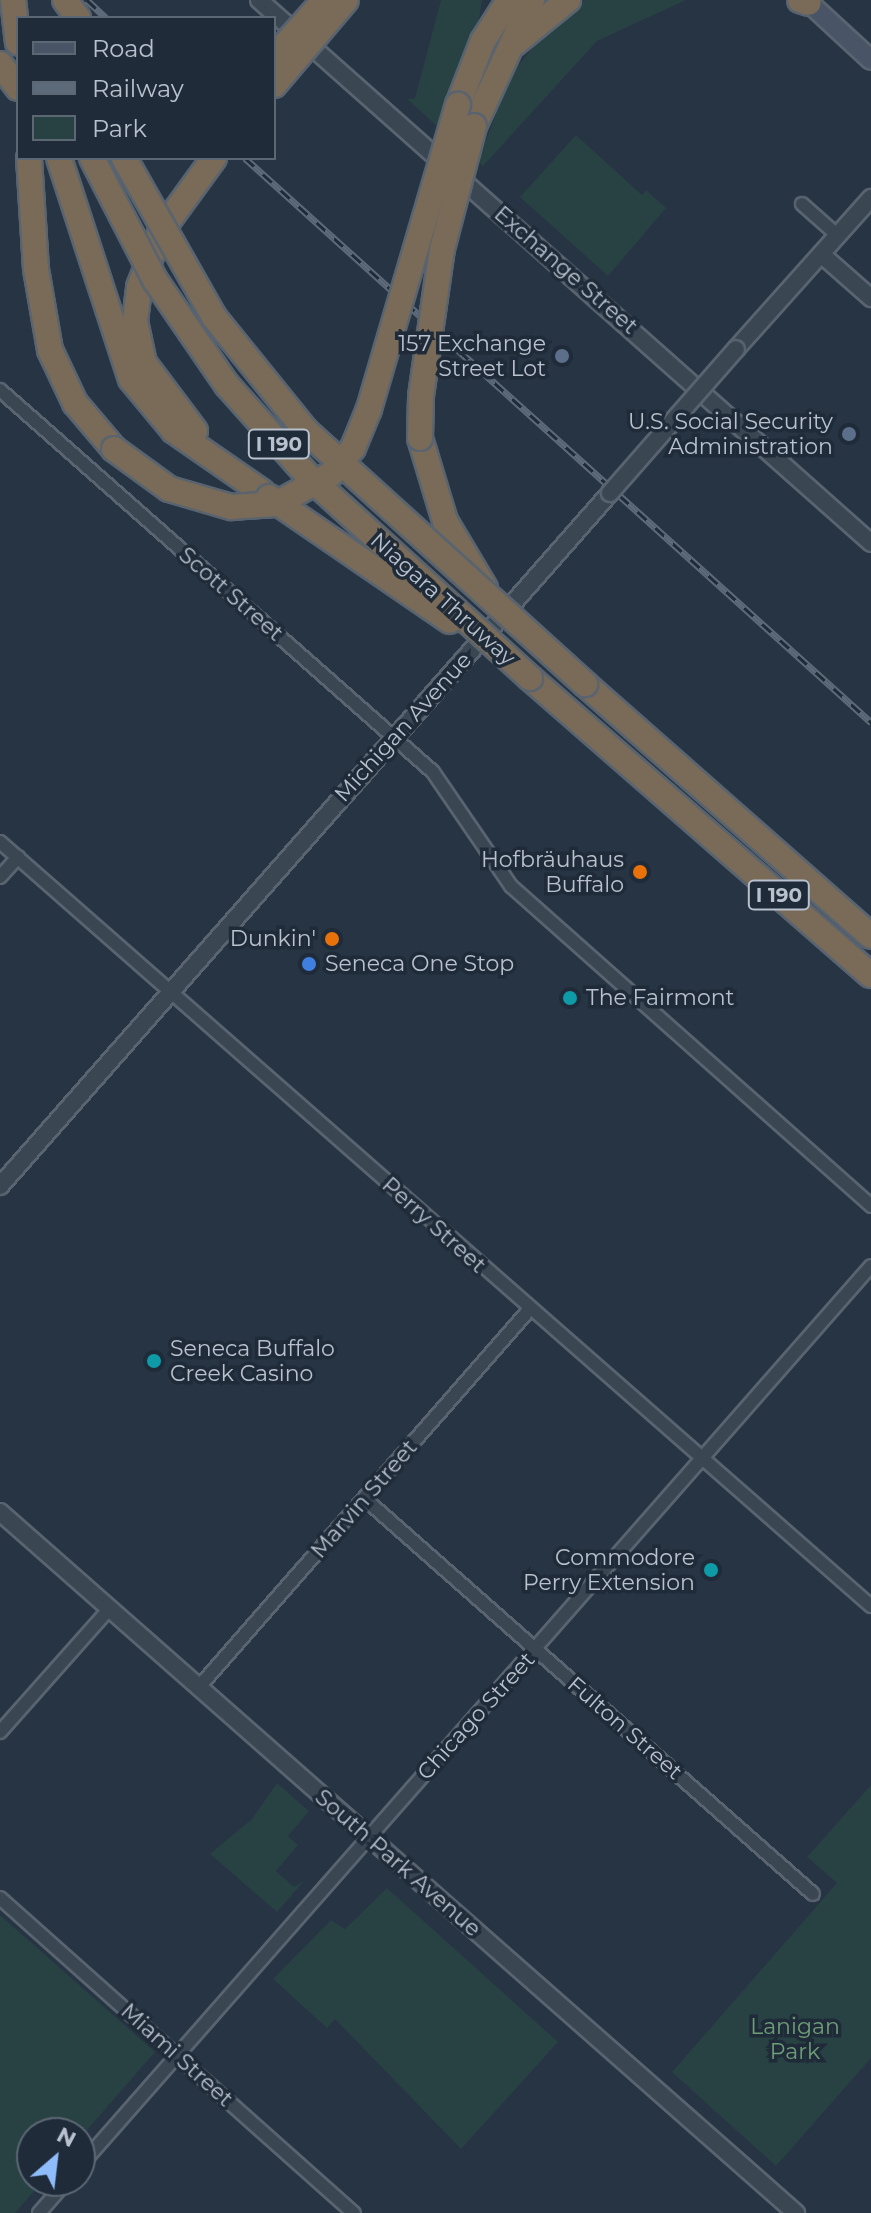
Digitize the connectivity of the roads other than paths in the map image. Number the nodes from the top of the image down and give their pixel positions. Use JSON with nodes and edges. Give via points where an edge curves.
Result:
{"nodes":[{"id":1,"x":259,"y":0,"type":"edge"},
{"id":2,"x":324,"y":0,"type":"edge"},
{"id":3,"x":346,"y":0,"type":"edge"},
{"id":4,"x":490,"y":0,"type":"edge"},
{"id":5,"x":509,"y":0,"type":"edge"},
{"id":6,"x":532,"y":0,"type":"edge"},
{"id":7,"x":568,"y":0,"type":"edge"},
{"id":8,"x":805,"y":1,"type":"edge"},
{"id":9,"x":483,"y":41,"type":"junction"},
{"id":10,"x":506,"y":51,"type":"junction"},
{"id":11,"x":276,"y":55,"type":"edge"},
{"id":12,"x":871,"y":60,"type":"edge"},
{"id":13,"x":0,"y":64,"type":"edge"},
{"id":14,"x":276,"y":83,"type":"edge"},
{"id":15,"x":16,"y":85,"type":"edge"},
{"id":16,"x":29,"y":160,"type":"edge"},
{"id":17,"x":60,"y":160,"type":"edge"},
{"id":18,"x":93,"y":160,"type":"edge"},
{"id":19,"x":125,"y":160,"type":"edge"},
{"id":20,"x":212,"y":160,"type":"edge"},
{"id":21,"x":871,"y":198,"type":"edge"},
{"id":22,"x":802,"y":204,"type":"dead end"},
{"id":23,"x":837,"y":235,"type":"junction"},
{"id":24,"x":821,"y":254,"type":"junction"},
{"id":25,"x":871,"y":298,"type":"edge"},
{"id":26,"x":0,"y":390,"type":"edge"},
{"id":27,"x":262,"y":492,"type":"junction"},
{"id":28,"x":871,"y":543,"type":"edge"},
{"id":29,"x":495,"y":604,"type":"junction"},
{"id":30,"x":530,"y":678,"type":"junction"},
{"id":31,"x":395,"y":738,"type":"junction"},
{"id":32,"x":0,"y":842,"type":"edge"},
{"id":33,"x":18,"y":857,"type":"junction"},
{"id":34,"x":0,"y":877,"type":"edge"},
{"id":35,"x":871,"y":936,"type":"edge"},
{"id":36,"x":871,"y":975,"type":"edge"},
{"id":37,"x":170,"y":990,"type":"junction"},
{"id":38,"x":0,"y":1186,"type":"edge"},
{"id":39,"x":871,"y":1206,"type":"edge"},
{"id":40,"x":871,"y":1266,"type":"edge"},
{"id":41,"x":529,"y":1310,"type":"junction"},
{"id":42,"x":704,"y":1457,"type":"junction"},
{"id":43,"x":365,"y":1499,"type":"junction"},
{"id":44,"x":0,"y":1512,"type":"edge"},
{"id":45,"x":871,"y":1606,"type":"edge"},
{"id":46,"x":110,"y":1608,"type":"junction"},
{"id":47,"x":536,"y":1649,"type":"junction"},
{"id":48,"x":199,"y":1687,"type":"junction"},
{"id":49,"x":0,"y":1732,"type":"edge"},
{"id":50,"x":369,"y":1837,"type":"junction"},
{"id":51,"x":813,"y":1894,"type":"dead end"},
{"id":52,"x":0,"y":1898,"type":"edge"},
{"id":53,"x":178,"y":2056,"type":"junction"},
{"id":54,"x":96,"y":2148,"type":"edge"},
{"id":55,"x":53,"y":2197,"type":"edge"},
{"id":56,"x":39,"y":2213,"type":"edge"},
{"id":57,"x":354,"y":2213,"type":"edge"},
{"id":58,"x":796,"y":2213,"type":"edge"}],
"edges":[{"from":1,"to":28,"type":"street","name":"Exchange Street"},
{"from":2,"to":11,"type":"highway","bridge":true},
{"from":3,"to":14,"type":"highway","bridge":true},
{"from":4,"to":9,"type":"highway"},
{"from":5,"to":9,"type":"highway"},
{"from":6,"to":10,"type":"highway"},
{"from":7,"to":10,"type":"highway"},
{"from":8,"to":12,"type":"main road"},
{"from":9,"to":16,"type":"highway","bridge":true,"via":[[458,105],[360,434],[319,482],[295,497],[256,508],[200,501],[169,489],[135,468],[75,403],[42,320]]},
{"from":10,"to":29,"type":"highway","bridge":true,"via":[[474,126],[442,249],[420,438],[445,521]]},
{"from":13,"to":15,"type":"highway"},
{"from":17,"to":27,"type":"highway","via":[[131,379],[174,431]]},
{"from":18,"to":30,"type":"highway","name":"Niagara Thruway","number":"I 190","bridge":true,"via":[[155,280],[227,385],[309,477]]},
{"from":19,"to":29,"type":"highway","name":"Niagara Thruway","number":"I 190","bridge":true,"via":[[177,259],[255,372],[362,486]]},
{"from":20,"to":27,"type":"highway","bridge":true,"via":[[172,211],[150,256],[139,287],[137,341],[144,363],[179,414]]},
{"from":21,"to":23,"type":"street","name":"Michigan Avenue"},
{"from":22,"to":23,"type":"street"},
{"from":23,"to":24,"type":"street","name":"Michigan Avenue"},
{"from":24,"to":25,"type":"street"},
{"from":24,"to":31,"type":"street","name":"Michigan Avenue","bridge":true},
{"from":26,"to":31,"type":"street","name":"Scott Street"},
{"from":27,"to":30,"type":"highway","bridge":true},
{"from":29,"to":35,"type":"highway","name":"Niagara Thruway","number":"I 190","bridge":true},
{"from":30,"to":36,"type":"highway","name":"Niagara Thruway","number":"I 190"},
{"from":31,"to":37,"type":"street","name":"Michigan Avenue"},
{"from":31,"to":39,"type":"street","name":"Scott Street","via":[[457,802],[511,886]]},
{"from":32,"to":33,"type":"street","name":"Perry Street"},
{"from":33,"to":34,"type":"street"},
{"from":33,"to":37,"type":"street","name":"Perry Street"},
{"from":37,"to":38,"type":"street","name":"Michigan Avenue"},
{"from":37,"to":41,"type":"street","name":"Perry Street"},
{"from":40,"to":42,"type":"street","name":"Chicago Street"},
{"from":41,"to":42,"type":"street","name":"Perry Street"},
{"from":41,"to":43,"type":"street","name":"Marvin Street"},
{"from":42,"to":45,"type":"street","name":"Perry Street"},
{"from":42,"to":47,"type":"street","name":"Chicago Street"},
{"from":43,"to":47,"type":"street","name":"Fulton Street"},
{"from":43,"to":48,"type":"street","name":"Marvin Street"},
{"from":44,"to":46,"type":"street","name":"South Park Avenue"},
{"from":46,"to":48,"type":"street","name":"South Park Avenue"},
{"from":46,"to":49,"type":"street"},
{"from":47,"to":50,"type":"street","name":"Chicago Street"},
{"from":47,"to":51,"type":"street","name":"Fulton Street"},
{"from":48,"to":50,"type":"street","name":"South Park Avenue"},
{"from":50,"to":53,"type":"street","name":"Chicago Street"},
{"from":50,"to":58,"type":"street","name":"South Park Avenue"},
{"from":52,"to":53,"type":"street","name":"Miami Street"},
{"from":53,"to":54,"type":"street","name":"Chicago Street"},
{"from":53,"to":57,"type":"street","name":"Miami Street"},
{"from":55,"to":56,"type":"street"}]}
